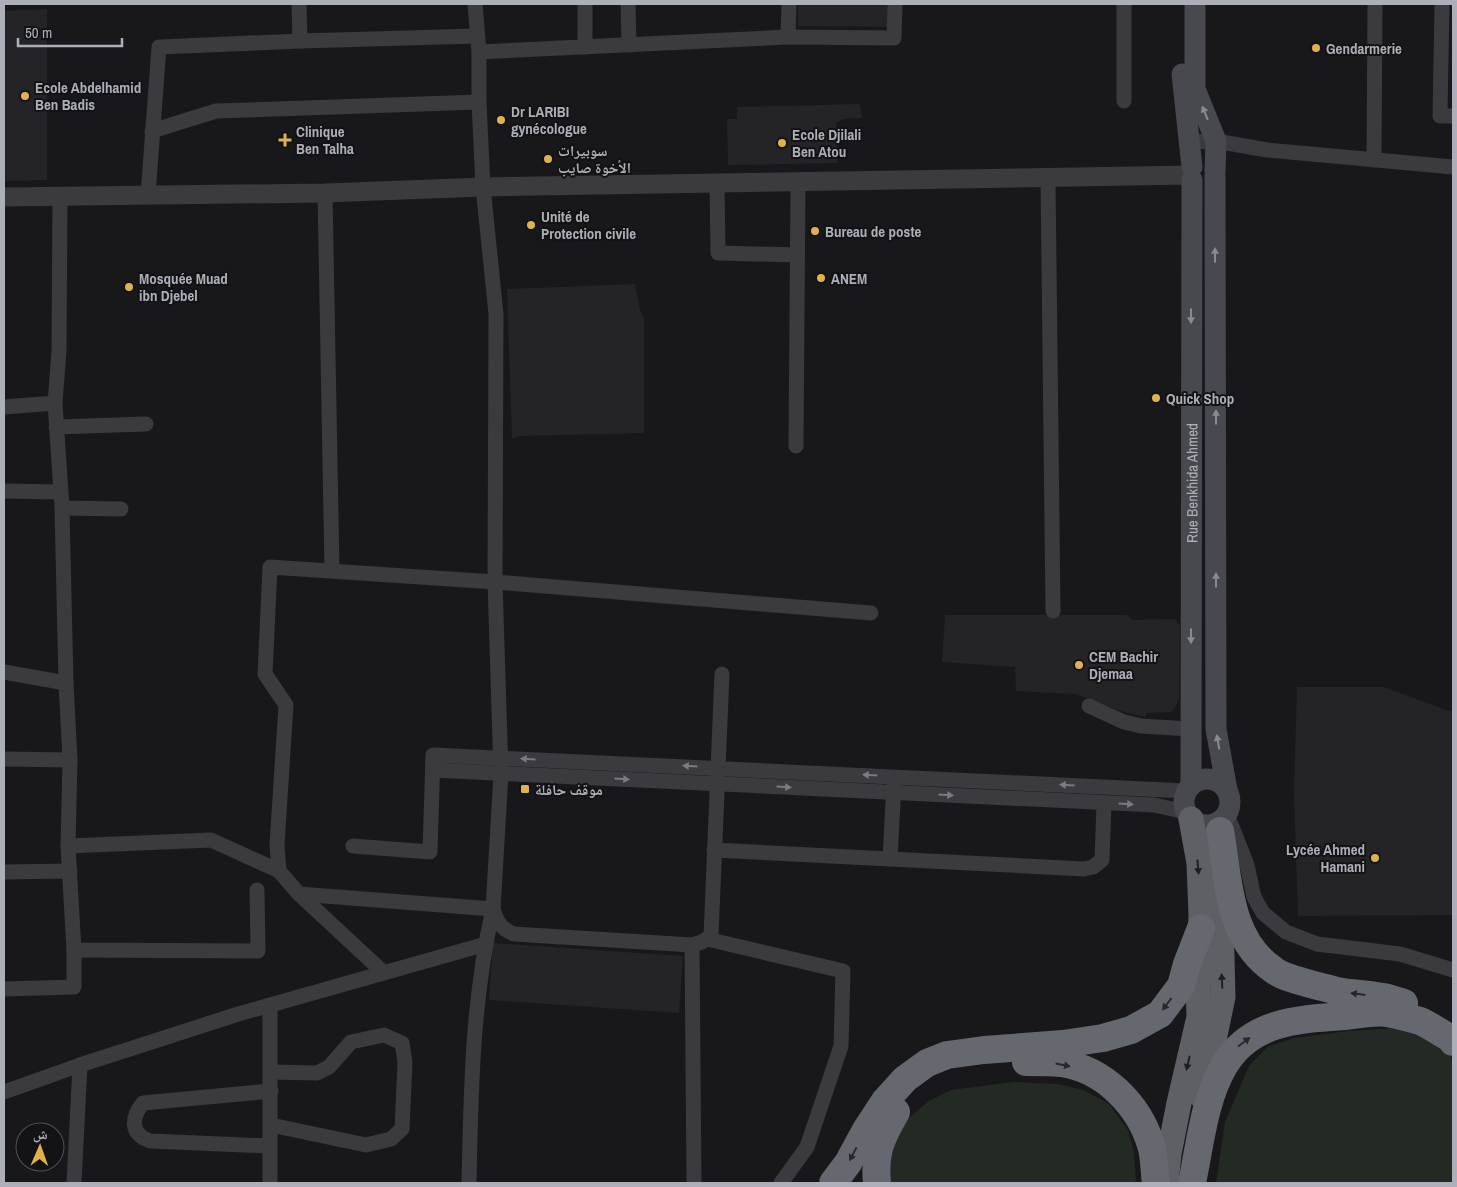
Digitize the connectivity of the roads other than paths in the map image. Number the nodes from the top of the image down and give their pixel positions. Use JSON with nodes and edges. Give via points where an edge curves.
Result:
{"nodes":[{"id":1,"x":299,"y":4,"type":"edge"},
{"id":2,"x":475,"y":4,"type":"edge"},
{"id":3,"x":585,"y":4,"type":"edge"},
{"id":4,"x":628,"y":4,"type":"edge"},
{"id":5,"x":789,"y":4,"type":"edge"},
{"id":6,"x":895,"y":4,"type":"edge"},
{"id":7,"x":1124,"y":4,"type":"edge"},
{"id":8,"x":1181,"y":4,"type":"edge"},
{"id":9,"x":1195,"y":4,"type":"edge"},
{"id":10,"x":1375,"y":4,"type":"edge"},
{"id":11,"x":1442,"y":4,"type":"edge"},
{"id":12,"x":477,"y":36,"type":"junction"},
{"id":13,"x":788,"y":37,"type":"junction"},
{"id":14,"x":300,"y":41,"type":"junction"},
{"id":15,"x":629,"y":45,"type":"junction"},
{"id":16,"x":585,"y":47,"type":"junction"},
{"id":17,"x":479,"y":52,"type":"junction"},
{"id":18,"x":1447,"y":78,"type":"edge"},
{"id":19,"x":1124,"y":101,"type":"dead end"},
{"id":20,"x":479,"y":102,"type":"junction"},
{"id":21,"x":1453,"y":116,"type":"edge"},
{"id":22,"x":152,"y":130,"type":"junction"},
{"id":23,"x":1216,"y":141,"type":"junction"},
{"id":24,"x":1189,"y":142,"type":"junction"},
{"id":25,"x":1374,"y":160,"type":"junction"},
{"id":26,"x":1453,"y":167,"type":"edge"},
{"id":27,"x":1191,"y":174,"type":"junction"},
{"id":28,"x":1215,"y":174,"type":"junction"},
{"id":29,"x":1048,"y":178,"type":"junction"},
{"id":30,"x":798,"y":182,"type":"junction"},
{"id":31,"x":717,"y":183,"type":"junction"},
{"id":32,"x":483,"y":187,"type":"junction"},
{"id":33,"x":325,"y":193,"type":"junction"},
{"id":34,"x":148,"y":195,"type":"junction"},
{"id":35,"x":60,"y":196,"type":"junction"},
{"id":36,"x":4,"y":197,"type":"edge"},
{"id":37,"x":797,"y":255,"type":"junction"},
{"id":38,"x":54,"y":403,"type":"junction"},
{"id":39,"x":4,"y":407,"type":"edge"},
{"id":40,"x":146,"y":424,"type":"dead end"},
{"id":41,"x":56,"y":427,"type":"junction"},
{"id":42,"x":796,"y":446,"type":"dead end"},
{"id":43,"x":4,"y":491,"type":"edge"},
{"id":44,"x":60,"y":492,"type":"junction"},
{"id":45,"x":62,"y":508,"type":"junction"},
{"id":46,"x":121,"y":509,"type":"dead end"},
{"id":47,"x":332,"y":570,"type":"junction"},
{"id":48,"x":495,"y":582,"type":"junction"},
{"id":49,"x":1053,"y":611,"type":"dead end"},
{"id":50,"x":871,"y":613,"type":"dead end"},
{"id":51,"x":4,"y":672,"type":"edge"},
{"id":52,"x":722,"y":674,"type":"dead end"},
{"id":53,"x":66,"y":682,"type":"junction"},
{"id":54,"x":1089,"y":706,"type":"dead end"},
{"id":55,"x":1191,"y":729,"type":"junction"},
{"id":56,"x":502,"y":758,"type":"junction"},
{"id":57,"x":4,"y":759,"type":"edge"},
{"id":58,"x":70,"y":760,"type":"junction"},
{"id":59,"x":718,"y":767,"type":"junction"},
{"id":60,"x":433,"y":770,"type":"junction"},
{"id":61,"x":502,"y":774,"type":"junction"},
{"id":62,"x":895,"y":776,"type":"junction"},
{"id":63,"x":717,"y":784,"type":"junction"},
{"id":64,"x":1188,"y":788,"type":"junction"},
{"id":65,"x":1227,"y":790,"type":"junction"},
{"id":66,"x":893,"y":792,"type":"junction"},
{"id":67,"x":1104,"y":803,"type":"junction"},
{"id":68,"x":1188,"y":815,"type":"junction"},
{"id":69,"x":1223,"y":822,"type":"junction"},
{"id":70,"x":68,"y":846,"type":"junction"},
{"id":71,"x":353,"y":846,"type":"dead end"},
{"id":72,"x":714,"y":850,"type":"junction"},
{"id":73,"x":890,"y":859,"type":"junction"},
{"id":74,"x":70,"y":871,"type":"junction"},
{"id":75,"x":279,"y":871,"type":"junction"},
{"id":76,"x":4,"y":872,"type":"edge"},
{"id":77,"x":257,"y":890,"type":"dead end"},
{"id":78,"x":299,"y":894,"type":"junction"},
{"id":79,"x":493,"y":910,"type":"junction"},
{"id":80,"x":1201,"y":928,"type":"junction"},
{"id":81,"x":707,"y":939,"type":"junction"},
{"id":82,"x":486,"y":944,"type":"junction"},
{"id":83,"x":692,"y":945,"type":"junction"},
{"id":84,"x":74,"y":950,"type":"junction"},
{"id":85,"x":1453,"y":970,"type":"edge"},
{"id":86,"x":384,"y":972,"type":"junction"},
{"id":87,"x":4,"y":989,"type":"edge"},
{"id":88,"x":270,"y":1005,"type":"junction"},
{"id":89,"x":1453,"y":1025,"type":"edge"},
{"id":90,"x":1453,"y":1042,"type":"edge"},
{"id":91,"x":80,"y":1065,"type":"junction"},
{"id":92,"x":271,"y":1072,"type":"junction"},
{"id":93,"x":271,"y":1090,"type":"junction"},
{"id":94,"x":4,"y":1092,"type":"edge"},
{"id":95,"x":271,"y":1125,"type":"junction"},
{"id":96,"x":270,"y":1146,"type":"junction"},
{"id":97,"x":74,"y":1183,"type":"edge"},
{"id":98,"x":270,"y":1183,"type":"edge"},
{"id":99,"x":469,"y":1183,"type":"edge"},
{"id":100,"x":694,"y":1183,"type":"edge"},
{"id":101,"x":781,"y":1183,"type":"edge"},
{"id":102,"x":833,"y":1183,"type":"edge"},
{"id":103,"x":877,"y":1183,"type":"edge"},
{"id":104,"x":1156,"y":1183,"type":"edge"},
{"id":105,"x":1166,"y":1183,"type":"edge"},
{"id":106,"x":1190,"y":1183,"type":"edge"}],
"edges":[{"from":1,"to":14,"type":"street"},
{"from":2,"to":12,"type":"street"},
{"from":3,"to":16,"type":"street"},
{"from":4,"to":15,"type":"street"},
{"from":5,"to":13,"type":"street"},
{"from":6,"to":13,"type":"street","via":[[894,38]]},
{"from":7,"to":19,"type":"street"},
{"from":8,"to":24,"type":"main road","name":"Rue Benkhida Ahmed","via":[[1182,77]]},
{"from":23,"to":9,"type":"main road","one_way":true,"via":[[1195,88]]},
{"from":10,"to":25,"type":"street"},
{"from":11,"to":18,"type":"street"},
{"from":12,"to":14,"type":"street"},
{"from":12,"to":17,"type":"street"},
{"from":13,"to":15,"type":"street"},
{"from":14,"to":22,"type":"street","via":[[159,47]]},
{"from":15,"to":16,"type":"street"},
{"from":16,"to":17,"type":"street"},
{"from":17,"to":20,"type":"street"},
{"from":18,"to":21,"type":"street","via":[[1440,116]]},
{"from":20,"to":22,"type":"street","via":[[216,111]]},
{"from":20,"to":32,"type":"street"},
{"from":22,"to":34,"type":"street"},
{"from":23,"to":24,"type":"street"},
{"from":23,"to":25,"type":"street","via":[[1268,150]]},
{"from":23,"to":28,"type":"main road"},
{"from":24,"to":27,"type":"main road","name":"Rue Benkhida Ahmed"},
{"from":25,"to":26,"type":"street"},
{"from":27,"to":28,"type":"main road","via":[[1199,162],[1207,162]]},
{"from":27,"to":29,"type":"street"},
{"from":27,"to":55,"type":"main road","name":"Rue Benkhida Ahmed","one_way":true},
{"from":65,"to":28,"type":"main road","one_way":true,"via":[[1216,729]]},
{"from":29,"to":30,"type":"street"},
{"from":29,"to":49,"type":"street"},
{"from":30,"to":31,"type":"street"},
{"from":30,"to":37,"type":"street"},
{"from":31,"to":32,"type":"street"},
{"from":31,"to":37,"type":"street","via":[[718,253]]},
{"from":32,"to":33,"type":"street"},
{"from":32,"to":48,"type":"street","via":[[496,314]]},
{"from":33,"to":34,"type":"street"},
{"from":33,"to":47,"type":"street"},
{"from":34,"to":35,"type":"street"},
{"from":35,"to":36,"type":"street"},
{"from":35,"to":38,"type":"street","via":[[59,351]]},
{"from":37,"to":42,"type":"street"},
{"from":38,"to":39,"type":"street"},
{"from":38,"to":41,"type":"street"},
{"from":40,"to":41,"type":"street"},
{"from":41,"to":44,"type":"street"},
{"from":43,"to":44,"type":"street"},
{"from":44,"to":45,"type":"street"},
{"from":45,"to":46,"type":"street"},
{"from":45,"to":53,"type":"street"},
{"from":47,"to":48,"type":"street"},
{"from":47,"to":75,"type":"street","via":[[270,567],[264,674],[286,705],[277,845]]},
{"from":48,"to":50,"type":"street"},
{"from":48,"to":56,"type":"street"},
{"from":51,"to":53,"type":"street"},
{"from":52,"to":59,"type":"street"},
{"from":53,"to":58,"type":"street"},
{"from":54,"to":55,"type":"street","via":[[1141,726]]},
{"from":55,"to":64,"type":"main road","name":"Rue Benkhida Ahmed"},
{"from":59,"to":56,"type":"street","one_way":true},
{"from":56,"to":60,"type":"street","via":[[433,754]]},
{"from":56,"to":61,"type":"street"},
{"from":57,"to":58,"type":"street"},
{"from":58,"to":70,"type":"street"},
{"from":62,"to":59,"type":"street","one_way":true},
{"from":59,"to":63,"type":"street"},
{"from":60,"to":61,"type":"street"},
{"from":60,"to":71,"type":"street","via":[[430,852]]},
{"from":61,"to":63,"type":"street","one_way":true},
{"from":61,"to":79,"type":"street"},
{"from":64,"to":62,"type":"street","one_way":true},
{"from":62,"to":66,"type":"street"},
{"from":63,"to":66,"type":"street","one_way":true},
{"from":63,"to":72,"type":"street"},
{"from":64,"to":65,"type":"main road","via":[[1207,778],[1222,784]]},
{"from":64,"to":68,"type":"main road","via":[[1183,799]]},
{"from":65,"to":69,"type":"main road","via":[[1230,806]]},
{"from":66,"to":67,"type":"street","one_way":true},
{"from":66,"to":73,"type":"street"},
{"from":67,"to":68,"type":"street","one_way":true,"via":[[1154,805]]},
{"from":67,"to":73,"type":"street","via":[[1102,860],[1093,867]]},
{"from":68,"to":69,"type":"main road","via":[[1205,825]]},
{"from":68,"to":80,"type":"highway","one_way":true,"via":[[1199,863]]},
{"from":69,"to":85,"type":"street","via":[[1247,865],[1254,897],[1263,913],[1286,932],[1317,944],[1400,954]]},
{"from":89,"to":69,"type":"highway","one_way":true,"via":[[1418,1006],[1339,991],[1277,973],[1254,955],[1234,915]]},
{"from":106,"to":69,"type":"highway","one_way":true,"via":[[1195,1127],[1223,997],[1218,851]]},
{"from":70,"to":74,"type":"street"},
{"from":70,"to":75,"type":"street","via":[[211,840]]},
{"from":72,"to":73,"type":"street"},
{"from":72,"to":81,"type":"street","via":[[711,936]]},
{"from":74,"to":76,"type":"street"},
{"from":74,"to":84,"type":"street"},
{"from":75,"to":78,"type":"street"},
{"from":77,"to":84,"type":"street","via":[[258,951]]},
{"from":78,"to":79,"type":"street"},
{"from":78,"to":86,"type":"street"},
{"from":79,"to":82,"type":"street"},
{"from":79,"to":83,"type":"street","via":[[496,922],[514,934]]},
{"from":80,"to":102,"type":"highway","one_way":true,"via":[[1181,986],[1160,1014],[1131,1030],[1103,1038],[947,1055],[927,1063],[884,1100]]},
{"from":80,"to":105,"type":"highway","one_way":true,"via":[[1199,1017],[1179,1103]]},
{"from":81,"to":83,"type":"street"},
{"from":81,"to":101,"type":"street","via":[[843,971],[841,1046],[807,1147]]},
{"from":82,"to":86,"type":"street"},
{"from":82,"to":99,"type":"street","via":[[472,1056]]},
{"from":83,"to":100,"type":"street"},
{"from":84,"to":87,"type":"street","via":[[74,987]]},
{"from":86,"to":88,"type":"street"},
{"from":88,"to":91,"type":"street"},
{"from":88,"to":92,"type":"street"},
{"from":106,"to":90,"type":"highway","one_way":true,"via":[[1215,1083],[1237,1048],[1257,1032],[1280,1023],[1385,1013],[1420,1021]]},
{"from":91,"to":94,"type":"street"},
{"from":91,"to":97,"type":"street"},
{"from":92,"to":93,"type":"street"},
{"from":92,"to":95,"type":"street","via":[[317,1073],[329,1067],[351,1042],[384,1035],[402,1043],[405,1062],[402,1129],[391,1139],[366,1145]]},
{"from":93,"to":95,"type":"street"},
{"from":93,"to":96,"type":"street","via":[[143,1103],[135,1113],[134,1127],[141,1138],[150,1141]]},
{"from":95,"to":96,"type":"street"},
{"from":96,"to":98,"type":"street"},
{"from":103,"to":104,"type":"highway","one_way":true,"via":[[875,1168],[881,1137],[899,1108],[917,1090],[941,1074],[972,1066],[1021,1062],[1062,1063],[1092,1073],[1120,1092],[1138,1116],[1151,1145]]}]}
